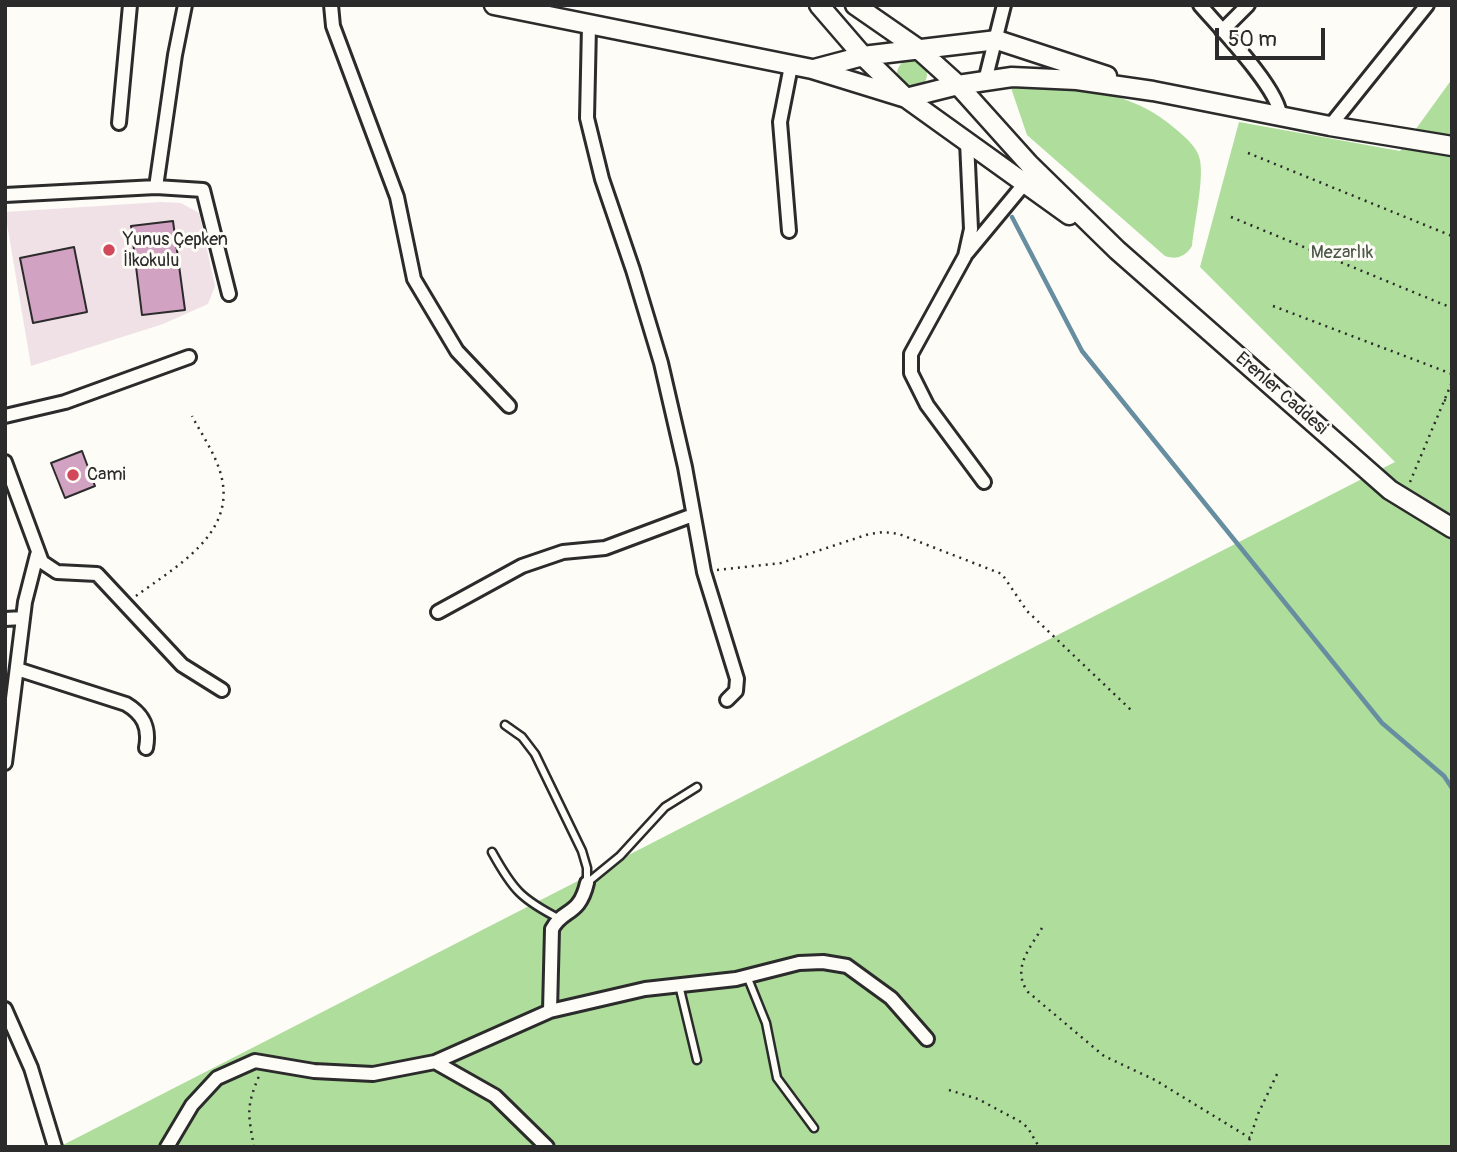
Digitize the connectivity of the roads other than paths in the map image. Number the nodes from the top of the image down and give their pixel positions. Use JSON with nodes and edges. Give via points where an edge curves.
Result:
{"nodes":[{"id":1,"x":130,"y":5,"type":"edge"},
{"id":2,"x":185,"y":5,"type":"edge"},
{"id":3,"x":331,"y":5,"type":"edge"},
{"id":4,"x":494,"y":5,"type":"edge"},
{"id":5,"x":819,"y":5,"type":"edge"},
{"id":6,"x":855,"y":5,"type":"edge"},
{"id":7,"x":1004,"y":5,"type":"edge"},
{"id":8,"x":1200,"y":5,"type":"edge"},
{"id":9,"x":1248,"y":5,"type":"edge"},
{"id":10,"x":1427,"y":5,"type":"edge"},
{"id":11,"x":589,"y":26,"type":"junction"},
{"id":12,"x":1222,"y":31,"type":"junction"},
{"id":13,"x":997,"y":40,"type":"junction"},
{"id":14,"x":917,"y":48,"type":"junction"},
{"id":15,"x":863,"y":56,"type":"junction"},
{"id":16,"x":791,"y":66,"type":"junction"},
{"id":17,"x":812,"y":69,"type":"junction"},
{"id":18,"x":985,"y":81,"type":"junction"},
{"id":19,"x":958,"y":85,"type":"junction"},
{"id":20,"x":1153,"y":91,"type":"junction"},
{"id":21,"x":906,"y":98,"type":"junction"},
{"id":22,"x":1280,"y":116,"type":"junction"},
{"id":23,"x":987,"y":118,"type":"junction"},
{"id":24,"x":119,"y":123,"type":"dead end"},
{"id":25,"x":1330,"y":126,"type":"junction"},
{"id":26,"x":967,"y":142,"type":"junction"},
{"id":27,"x":1452,"y":146,"type":"edge"},
{"id":28,"x":1024,"y":183,"type":"junction"},
{"id":29,"x":156,"y":187,"type":"junction"},
{"id":30,"x":5,"y":195,"type":"edge"},
{"id":31,"x":789,"y":231,"type":"dead end"},
{"id":32,"x":1118,"y":250,"type":"junction"},
{"id":33,"x":965,"y":256,"type":"junction"},
{"id":34,"x":229,"y":293,"type":"dead end"},
{"id":35,"x":189,"y":357,"type":"dead end"},
{"id":36,"x":509,"y":406,"type":"dead end"},
{"id":37,"x":5,"y":416,"type":"edge"},
{"id":38,"x":5,"y":462,"type":"edge"},
{"id":39,"x":984,"y":482,"type":"dead end"},
{"id":40,"x":693,"y":515,"type":"junction"},
{"id":41,"x":1452,"y":528,"type":"edge"},
{"id":42,"x":37,"y":555,"type":"junction"},
{"id":43,"x":438,"y":611,"type":"dead end"},
{"id":44,"x":23,"y":618,"type":"junction"},
{"id":45,"x":5,"y":619,"type":"edge"},
{"id":46,"x":17,"y":669,"type":"junction"},
{"id":47,"x":222,"y":690,"type":"dead end"},
{"id":48,"x":727,"y":700,"type":"dead end"},
{"id":49,"x":505,"y":725,"type":"dead end"},
{"id":50,"x":146,"y":748,"type":"dead end"},
{"id":51,"x":5,"y":763,"type":"edge"},
{"id":52,"x":697,"y":787,"type":"dead end"},
{"id":53,"x":492,"y":852,"type":"dead end"},
{"id":54,"x":587,"y":883,"type":"junction"},
{"id":55,"x":560,"y":919,"type":"junction"},
{"id":56,"x":747,"y":976,"type":"junction"},
{"id":57,"x":679,"y":985,"type":"junction"},
{"id":58,"x":5,"y":1009,"type":"edge"},
{"id":59,"x":550,"y":1011,"type":"junction"},
{"id":60,"x":926,"y":1039,"type":"dead end"},
{"id":61,"x":697,"y":1060,"type":"dead end"},
{"id":62,"x":435,"y":1062,"type":"junction"},
{"id":63,"x":814,"y":1128,"type":"dead end"},
{"id":64,"x":55,"y":1147,"type":"edge"},
{"id":65,"x":167,"y":1147,"type":"edge"},
{"id":66,"x":548,"y":1147,"type":"edge"}],
"edges":[{"from":1,"to":24,"type":"street"},
{"from":2,"to":29,"type":"street"},
{"from":3,"to":36,"type":"street","via":[[333,26],[397,197],[414,279],[457,351]]},
{"from":4,"to":11,"type":"street"},
{"from":5,"to":15,"type":"street"},
{"from":6,"to":14,"type":"street","name":"Erenler Caddesi"},
{"from":7,"to":13,"type":"street"},
{"from":8,"to":12,"type":"street"},
{"from":9,"to":12,"type":"street"},
{"from":10,"to":25,"type":"street"},
{"from":11,"to":16,"type":"street"},
{"from":11,"to":40,"type":"street","via":[[587,118],[661,363]]},
{"from":12,"to":22,"type":"street","via":[[1277,100]]},
{"from":13,"to":14,"type":"street"},
{"from":13,"to":18,"type":"street"},
{"from":13,"to":20,"type":"street"},
{"from":14,"to":15,"type":"street"},
{"from":14,"to":19,"type":"street","name":"Erenler Caddesi"},
{"from":15,"to":17,"type":"street"},
{"from":15,"to":21,"type":"street"},
{"from":16,"to":17,"type":"street"},
{"from":16,"to":31,"type":"street","via":[[780,122]]},
{"from":17,"to":21,"type":"street"},
{"from":18,"to":19,"type":"street"},
{"from":18,"to":20,"type":"street","via":[[1012,77],[1077,80]]},
{"from":18,"to":23,"type":"street"},
{"from":19,"to":21,"type":"street"},
{"from":19,"to":23,"type":"street","name":"Erenler Caddesi"},
{"from":20,"to":22,"type":"street"},
{"from":21,"to":26,"type":"street","name":"Erenler Caddesi"},
{"from":22,"to":25,"type":"street"},
{"from":23,"to":32,"type":"street","name":"Erenler Caddesi"},
{"from":25,"to":27,"type":"street"},
{"from":26,"to":28,"type":"street","name":"Erenler Caddesi"},
{"from":26,"to":33,"type":"street","via":[[971,229]]},
{"from":28,"to":32,"type":"street","name":"Erenler Caddesi"},
{"from":28,"to":33,"type":"street"},
{"from":29,"to":30,"type":"street"},
{"from":29,"to":34,"type":"street","via":[[203,190]]},
{"from":32,"to":41,"type":"street","name":"Erenler Caddesi","via":[[1390,490]]},
{"from":33,"to":39,"type":"street","via":[[911,354],[911,373],[927,405]]},
{"from":35,"to":37,"type":"street","via":[[65,402]]},
{"from":38,"to":42,"type":"street"},
{"from":40,"to":43,"type":"street","via":[[605,548],[563,552],[522,566]]},
{"from":40,"to":48,"type":"street","via":[[704,572],[737,679],[736,691]]},
{"from":42,"to":44,"type":"street"},
{"from":42,"to":47,"type":"street","via":[[57,572],[97,574],[182,665]]},
{"from":44,"to":45,"type":"street"},
{"from":44,"to":46,"type":"street"},
{"from":46,"to":50,"type":"street","via":[[136,709],[147,728]]},
{"from":46,"to":51,"type":"street"},
{"from":49,"to":54,"type":"lane","via":[[535,754],[582,851]]},
{"from":52,"to":54,"type":"lane","via":[[665,807],[620,856]]},
{"from":53,"to":55,"type":"lane","via":[[519,895]]},
{"from":54,"to":55,"type":"street","via":[[578,905]]},
{"from":55,"to":59,"type":"street","via":[[551,936]]},
{"from":56,"to":57,"type":"street"},
{"from":56,"to":60,"type":"street","via":[[799,963],[847,966],[891,998]]},
{"from":56,"to":63,"type":"lane","via":[[766,1023],[777,1078]]},
{"from":57,"to":59,"type":"street"},
{"from":57,"to":61,"type":"lane"},
{"from":58,"to":64,"type":"street","via":[[31,1068]]},
{"from":59,"to":62,"type":"street"},
{"from":62,"to":65,"type":"street","via":[[373,1074],[255,1061],[216,1078],[192,1105]]},
{"from":62,"to":66,"type":"street","via":[[495,1096]]}]}
